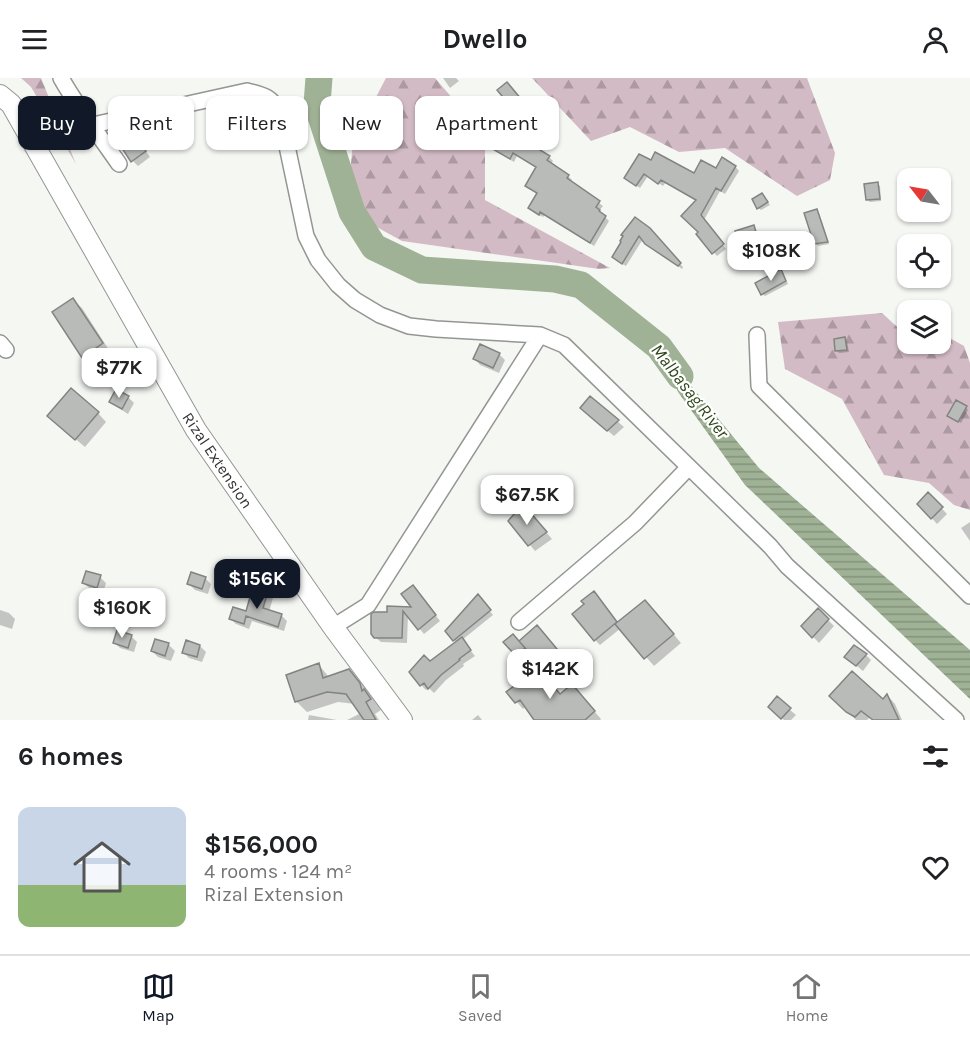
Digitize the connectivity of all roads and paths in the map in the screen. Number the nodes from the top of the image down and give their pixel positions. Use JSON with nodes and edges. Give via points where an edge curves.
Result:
{"nodes":[{"id":1,"x":61,"y":78,"type":"edge"},
{"id":2,"x":0,"y":95,"type":"edge"},
{"id":3,"x":71,"y":96,"type":"edge"},
{"id":4,"x":96,"y":124,"type":"edge"},
{"id":5,"x":96,"y":130,"type":"edge"},
{"id":6,"x":119,"y":164,"type":"dead end"},
{"id":7,"x":540,"y":335,"type":"junction"},
{"id":8,"x":757,"y":335,"type":"dead end"},
{"id":9,"x":689,"y":467,"type":"junction"},
{"id":10,"x":970,"y":596,"type":"edge"},
{"id":11,"x":519,"y":622,"type":"dead end"},
{"id":12,"x":333,"y":627,"type":"junction"},
{"id":13,"x":402,"y":720,"type":"edge"},
{"id":14,"x":956,"y":720,"type":"edge"}],
"edges":[{"from":1,"to":3,"type":"street"},
{"from":2,"to":12,"type":"street","name":"Rizal Extension","via":[[11,104],[196,429]]},
{"from":4,"to":7,"type":"street","via":[[247,92],[261,94],[275,102],[280,113],[306,236],[318,260],[355,300],[410,326]]},
{"from":5,"to":6,"type":"street"},
{"from":7,"to":9,"type":"street","via":[[564,345]]},
{"from":7,"to":12,"type":"street","via":[[368,605]]},
{"from":8,"to":10,"type":"street","via":[[759,386]]},
{"from":9,"to":11,"type":"street","via":[[636,523]]},
{"from":9,"to":14,"type":"street","via":[[788,566]]},
{"from":12,"to":13,"type":"street","name":"Rizal Extension"}]}
